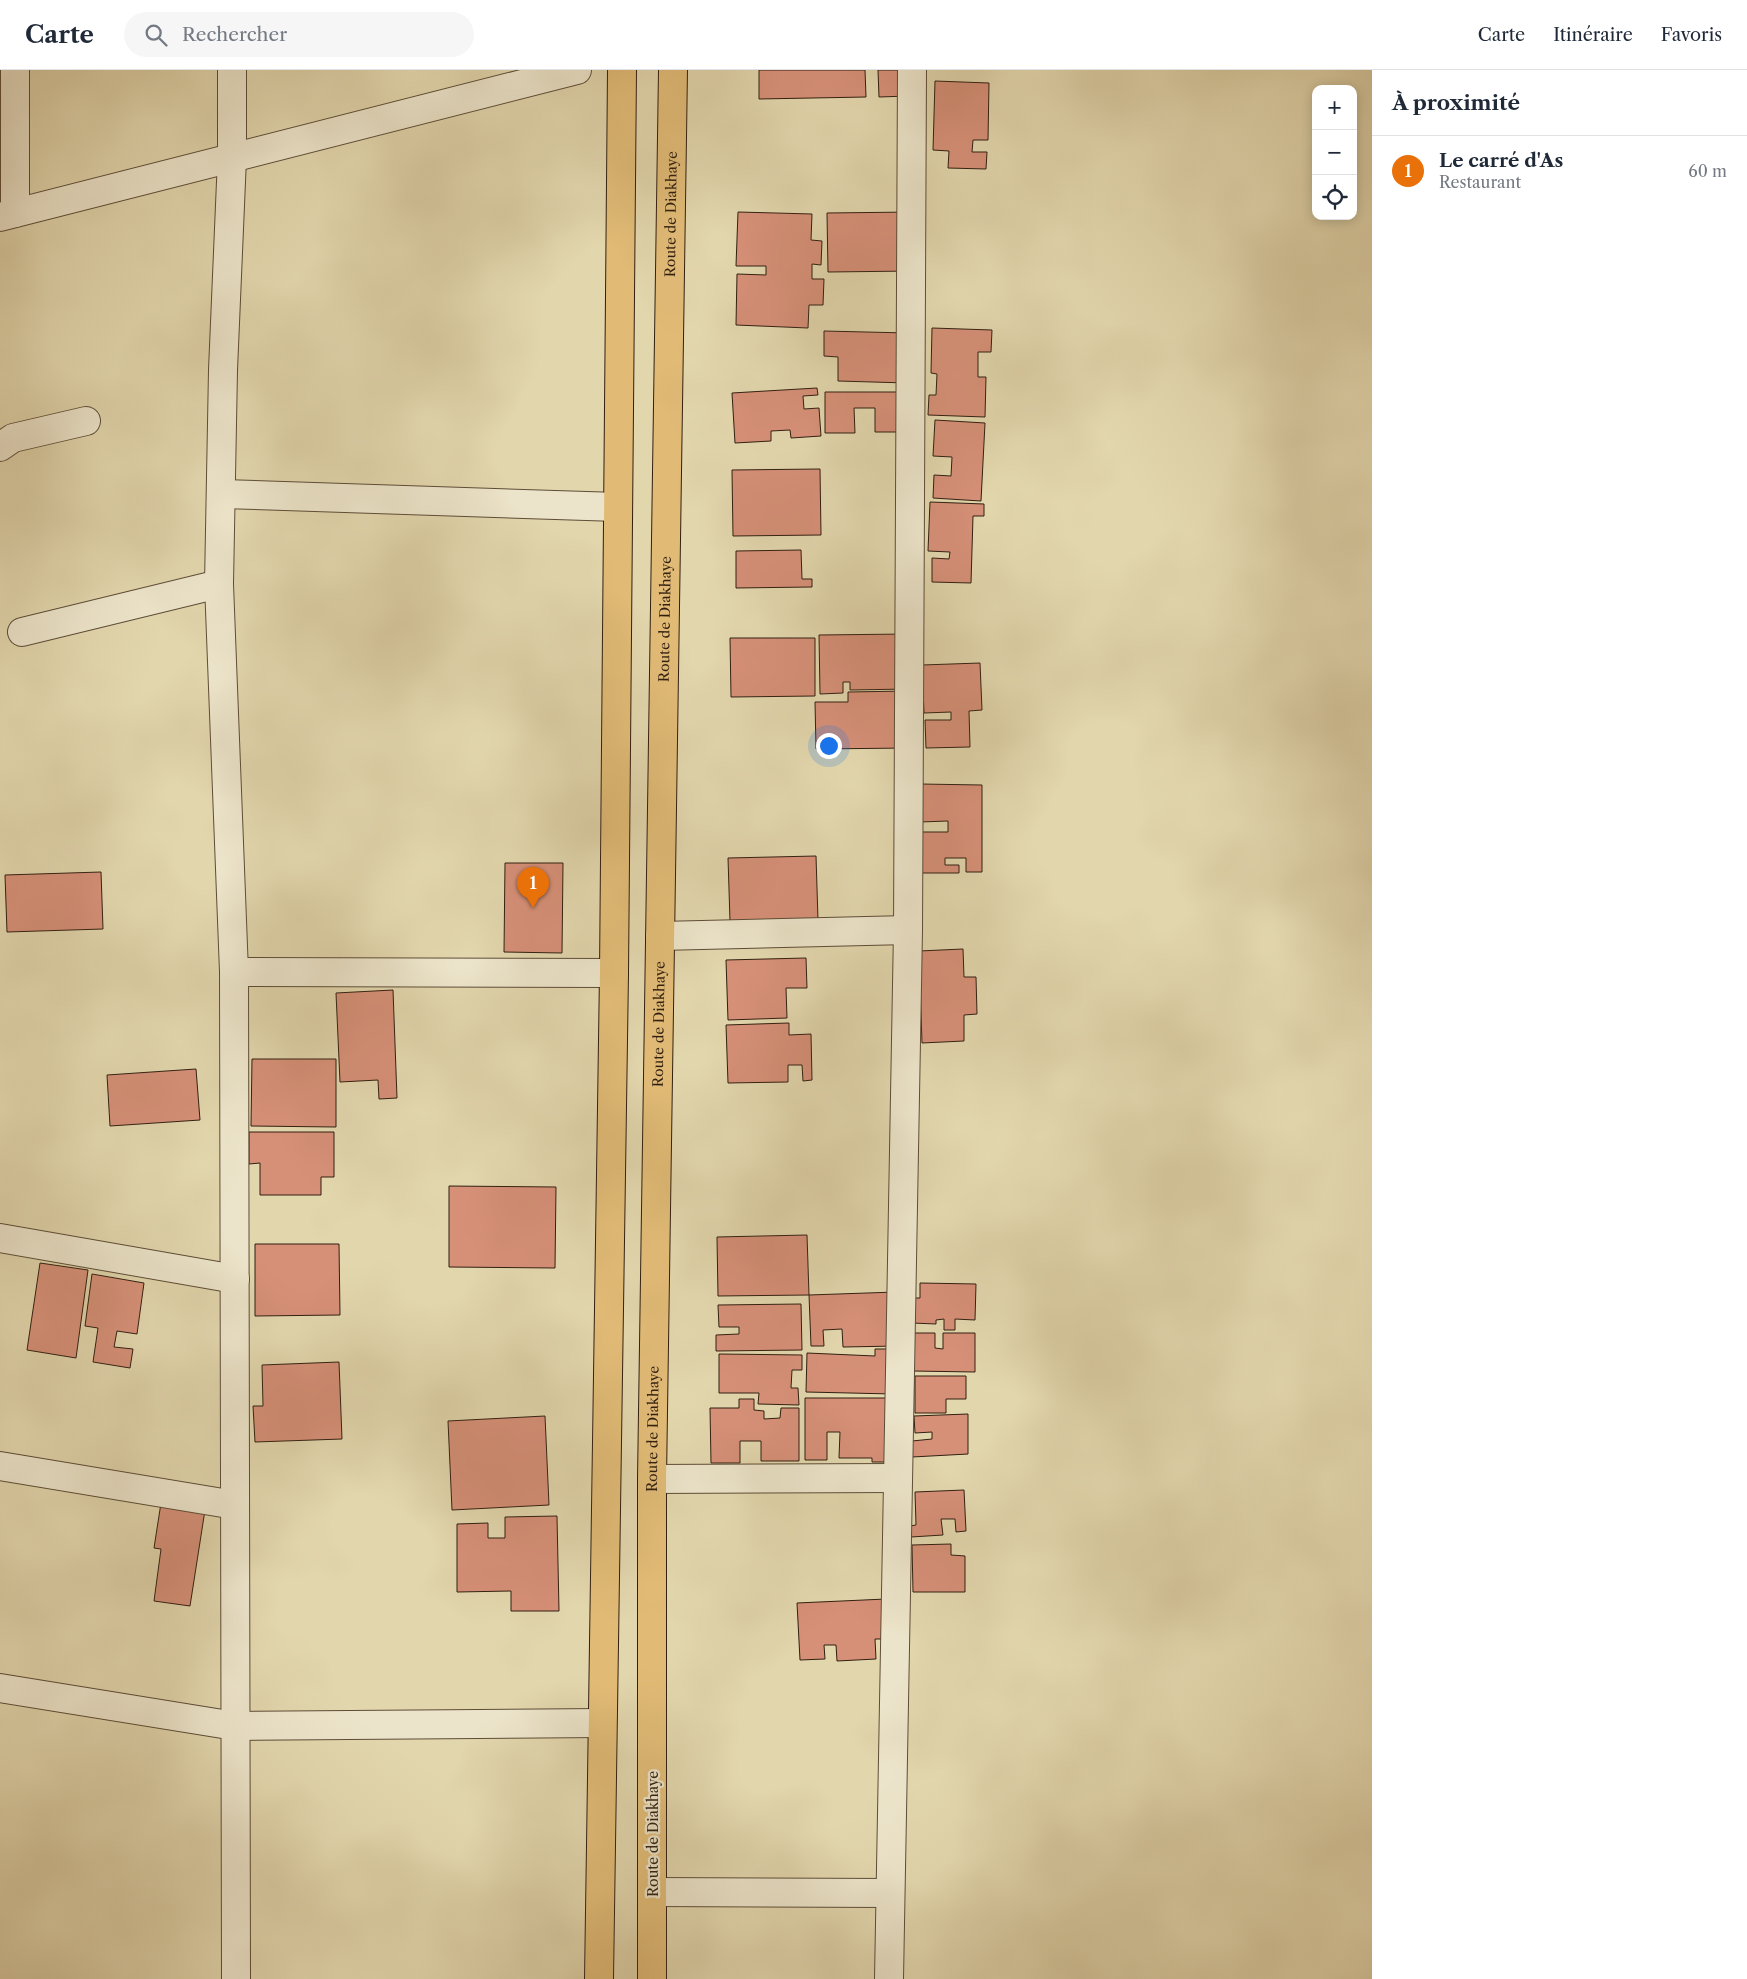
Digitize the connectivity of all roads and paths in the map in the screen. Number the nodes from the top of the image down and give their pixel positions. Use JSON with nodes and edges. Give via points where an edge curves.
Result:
{"nodes":[{"id":1,"x":14,"y":70,"type":"edge"},
{"id":2,"x":232,"y":70,"type":"edge"},
{"id":3,"x":577,"y":70,"type":"edge"},
{"id":4,"x":622,"y":70,"type":"edge"},
{"id":5,"x":673,"y":70,"type":"edge"},
{"id":6,"x":912,"y":70,"type":"edge"},
{"id":7,"x":232,"y":158,"type":"junction"},
{"id":8,"x":8,"y":215,"type":"edge"},
{"id":9,"x":86,"y":421,"type":"dead end"},
{"id":10,"x":0,"y":447,"type":"edge"},
{"id":11,"x":222,"y":494,"type":"junction"},
{"id":12,"x":618,"y":507,"type":"junction"},
{"id":13,"x":219,"y":584,"type":"junction"},
{"id":14,"x":22,"y":632,"type":"dead end"},
{"id":15,"x":908,"y":930,"type":"junction"},
{"id":16,"x":660,"y":936,"type":"junction"},
{"id":17,"x":234,"y":972,"type":"junction"},
{"id":18,"x":614,"y":973,"type":"junction"},
{"id":19,"x":0,"y":1238,"type":"edge"},
{"id":20,"x":235,"y":1279,"type":"junction"},
{"id":21,"x":0,"y":1466,"type":"edge"},
{"id":22,"x":898,"y":1478,"type":"junction"},
{"id":23,"x":652,"y":1479,"type":"junction"},
{"id":24,"x":235,"y":1506,"type":"junction"},
{"id":25,"x":1,"y":1692,"type":"edge"},
{"id":26,"x":602,"y":1723,"type":"junction"},
{"id":27,"x":235,"y":1726,"type":"junction"},
{"id":28,"x":653,"y":1892,"type":"junction"},
{"id":29,"x":890,"y":1893,"type":"junction"},
{"id":30,"x":236,"y":1979,"type":"edge"},
{"id":31,"x":599,"y":1979,"type":"edge"},
{"id":32,"x":652,"y":1979,"type":"edge"},
{"id":33,"x":889,"y":1979,"type":"edge"}],
"edges":[{"from":1,"to":8,"type":"street"},
{"from":2,"to":7,"type":"street"},
{"from":3,"to":7,"type":"street"},
{"from":4,"to":12,"type":"main road"},
{"from":5,"to":16,"type":"main road","name":"Route de Diakhaye"},
{"from":6,"to":15,"type":"street"},
{"from":7,"to":8,"type":"street"},
{"from":7,"to":11,"type":"street","via":[[223,370]]},
{"from":9,"to":10,"type":"street","via":[[13,438]]},
{"from":11,"to":12,"type":"street"},
{"from":11,"to":13,"type":"street"},
{"from":12,"to":18,"type":"main road"},
{"from":13,"to":14,"type":"street"},
{"from":13,"to":17,"type":"street"},
{"from":15,"to":16,"type":"street"},
{"from":15,"to":22,"type":"street"},
{"from":16,"to":23,"type":"main road","name":"Route de Diakhaye"},
{"from":17,"to":18,"type":"street"},
{"from":17,"to":20,"type":"street"},
{"from":18,"to":26,"type":"main road"},
{"from":19,"to":20,"type":"street"},
{"from":20,"to":24,"type":"street"},
{"from":21,"to":24,"type":"street"},
{"from":22,"to":23,"type":"street"},
{"from":22,"to":29,"type":"street"},
{"from":23,"to":28,"type":"main road","name":"Route de Diakhaye"},
{"from":24,"to":27,"type":"street"},
{"from":25,"to":27,"type":"street"},
{"from":26,"to":27,"type":"street"},
{"from":26,"to":31,"type":"main road"},
{"from":27,"to":30,"type":"street"},
{"from":28,"to":29,"type":"street"},
{"from":28,"to":32,"type":"main road","name":"Route de Diakhaye"},
{"from":29,"to":33,"type":"street"}]}
